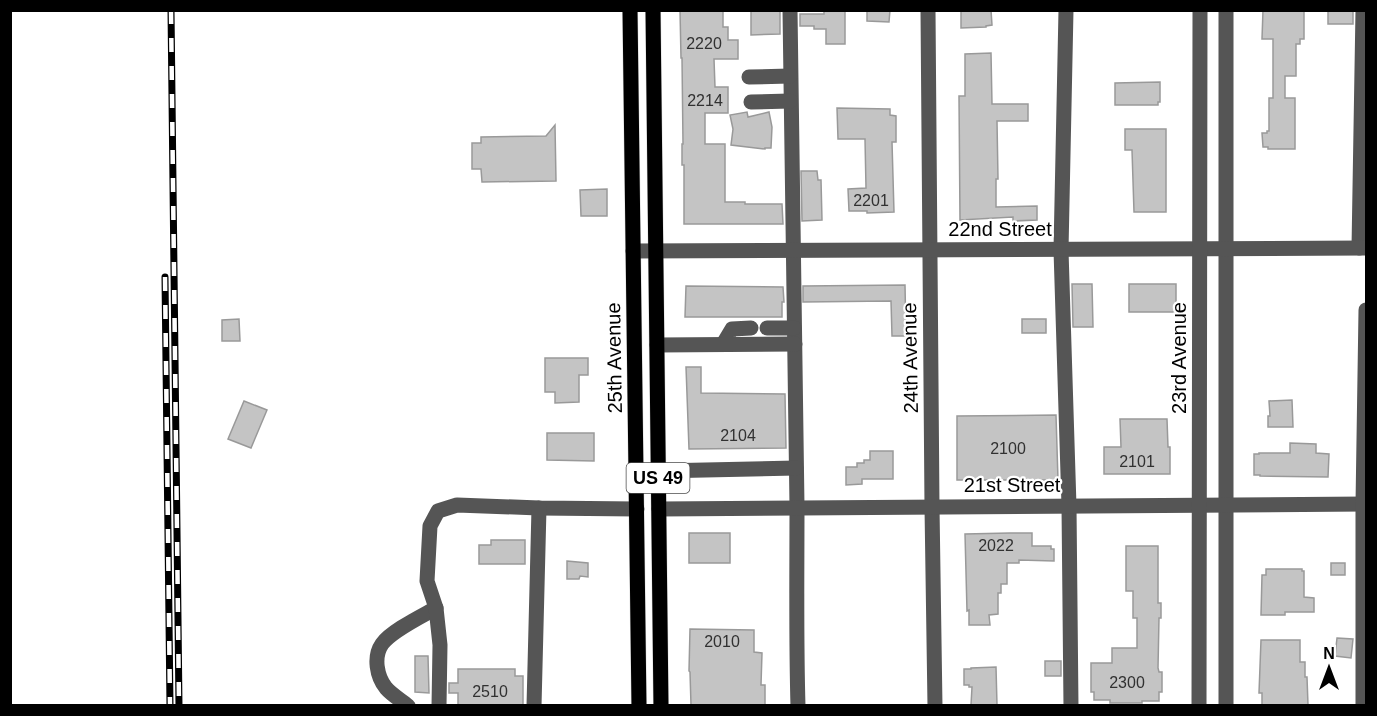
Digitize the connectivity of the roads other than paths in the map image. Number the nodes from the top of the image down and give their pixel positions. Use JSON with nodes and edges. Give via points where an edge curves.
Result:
{"nodes":[{"id":1,"x":630,"y":10,"type":"edge"},
{"id":2,"x":653,"y":10,"type":"edge"},
{"id":3,"x":790,"y":10,"type":"edge"},
{"id":4,"x":928,"y":10,"type":"edge"},
{"id":5,"x":1066,"y":10,"type":"edge"},
{"id":6,"x":1200,"y":10,"type":"edge"},
{"id":7,"x":1226,"y":10,"type":"edge"},
{"id":8,"x":1363,"y":10,"type":"edge"},
{"id":9,"x":790,"y":76,"type":"junction"},
{"id":10,"x":749,"y":77,"type":"dead end"},
{"id":11,"x":790,"y":101,"type":"junction"},
{"id":12,"x":751,"y":102,"type":"dead end"},
{"id":13,"x":1363,"y":248,"type":"edge"},
{"id":14,"x":1199,"y":249,"type":"junction"},
{"id":15,"x":1226,"y":249,"type":"junction"},
{"id":16,"x":794,"y":250,"type":"junction"},
{"id":17,"x":930,"y":250,"type":"junction"},
{"id":18,"x":1061,"y":250,"type":"junction"},
{"id":19,"x":633,"y":251,"type":"junction"},
{"id":20,"x":656,"y":251,"type":"junction"},
{"id":21,"x":1366,"y":310,"type":"edge"},
{"id":22,"x":751,"y":328,"type":"dead end"},
{"id":23,"x":767,"y":328,"type":"dead end"},
{"id":24,"x":794,"y":336,"type":"junction"},
{"id":25,"x":723,"y":344,"type":"junction"},
{"id":26,"x":657,"y":345,"type":"junction"},
{"id":27,"x":796,"y":468,"type":"junction"},
{"id":28,"x":658,"y":471,"type":"junction"},
{"id":29,"x":1226,"y":504,"type":"junction"},
{"id":30,"x":1365,"y":504,"type":"edge"},
{"id":31,"x":1200,"y":505,"type":"junction"},
{"id":32,"x":1069,"y":506,"type":"junction"},
{"id":33,"x":932,"y":507,"type":"junction"},
{"id":34,"x":539,"y":508,"type":"junction"},
{"id":35,"x":796,"y":508,"type":"junction"},
{"id":36,"x":637,"y":509,"type":"junction"},
{"id":37,"x":659,"y":509,"type":"junction"},
{"id":38,"x":436,"y":608,"type":"junction"},
{"id":39,"x":408,"y":705,"type":"edge"},
{"id":40,"x":439,"y":705,"type":"edge"},
{"id":41,"x":534,"y":705,"type":"edge"},
{"id":42,"x":639,"y":705,"type":"edge"},
{"id":43,"x":661,"y":705,"type":"edge"},
{"id":44,"x":798,"y":705,"type":"edge"},
{"id":45,"x":935,"y":705,"type":"edge"},
{"id":46,"x":1071,"y":705,"type":"edge"},
{"id":47,"x":1199,"y":705,"type":"edge"},
{"id":48,"x":1226,"y":705,"type":"edge"},
{"id":49,"x":1363,"y":705,"type":"edge"}],
"edges":[{"from":1,"to":19,"type":"main road","name":"25th Avenue","number":"US 49"},
{"from":2,"to":20,"type":"main road","number":"US 49"},
{"from":3,"to":9,"type":"street"},
{"from":4,"to":17,"type":"street","name":"24th Avenue"},
{"from":5,"to":18,"type":"street"},
{"from":6,"to":14,"type":"street","name":"23rd Avenue"},
{"from":7,"to":15,"type":"street"},
{"from":8,"to":13,"type":"street"},
{"from":9,"to":10,"type":"street"},
{"from":9,"to":11,"type":"street"},
{"from":11,"to":12,"type":"street"},
{"from":11,"to":16,"type":"street"},
{"from":13,"to":15,"type":"street","name":"22nd Street"},
{"from":14,"to":15,"type":"street","name":"22nd Street"},
{"from":14,"to":18,"type":"street","name":"22nd Street"},
{"from":14,"to":31,"type":"street","name":"23rd Avenue"},
{"from":15,"to":29,"type":"street"},
{"from":16,"to":17,"type":"street","name":"22nd Street"},
{"from":16,"to":20,"type":"street","name":"22nd Street"},
{"from":16,"to":24,"type":"street"},
{"from":17,"to":18,"type":"street","name":"22nd Street"},
{"from":17,"to":33,"type":"street","name":"24th Avenue"},
{"from":18,"to":32,"type":"street"},
{"from":19,"to":20,"type":"street","name":"22nd Street"},
{"from":19,"to":36,"type":"main road","name":"25th Avenue","number":"US 49"},
{"from":20,"to":26,"type":"main road","number":"US 49"},
{"from":21,"to":30,"type":"street"},
{"from":22,"to":25,"type":"street","via":[[732,329]]},
{"from":23,"to":24,"type":"street"},
{"from":24,"to":25,"type":"street"},
{"from":24,"to":27,"type":"street"},
{"from":25,"to":26,"type":"street"},
{"from":26,"to":28,"type":"main road","number":"US 49"},
{"from":27,"to":28,"type":"street"},
{"from":27,"to":35,"type":"street"},
{"from":28,"to":37,"type":"main road","number":"US 49"},
{"from":29,"to":30,"type":"street","name":"21st Street"},
{"from":29,"to":31,"type":"street","name":"21st Street"},
{"from":29,"to":48,"type":"street"},
{"from":30,"to":49,"type":"street"},
{"from":31,"to":32,"type":"street","name":"21st Street"},
{"from":31,"to":47,"type":"street","name":"23rd Avenue"},
{"from":32,"to":33,"type":"street","name":"21st Street"},
{"from":32,"to":46,"type":"street"},
{"from":33,"to":35,"type":"street","name":"21st Street"},
{"from":33,"to":45,"type":"street","name":"24th Avenue"},
{"from":34,"to":36,"type":"street"},
{"from":34,"to":38,"type":"street","via":[[457,505],[438,511],[430,526],[427,581]]},
{"from":34,"to":41,"type":"street"},
{"from":35,"to":37,"type":"street","name":"21st Street"},
{"from":35,"to":44,"type":"street"},
{"from":36,"to":42,"type":"main road","name":"25th Avenue","number":"US 49"},
{"from":37,"to":43,"type":"main road","number":"US 49"},
{"from":38,"to":39,"type":"street","via":[[393,634],[382,643],[377,655],[382,681]]},
{"from":38,"to":40,"type":"street"}]}
